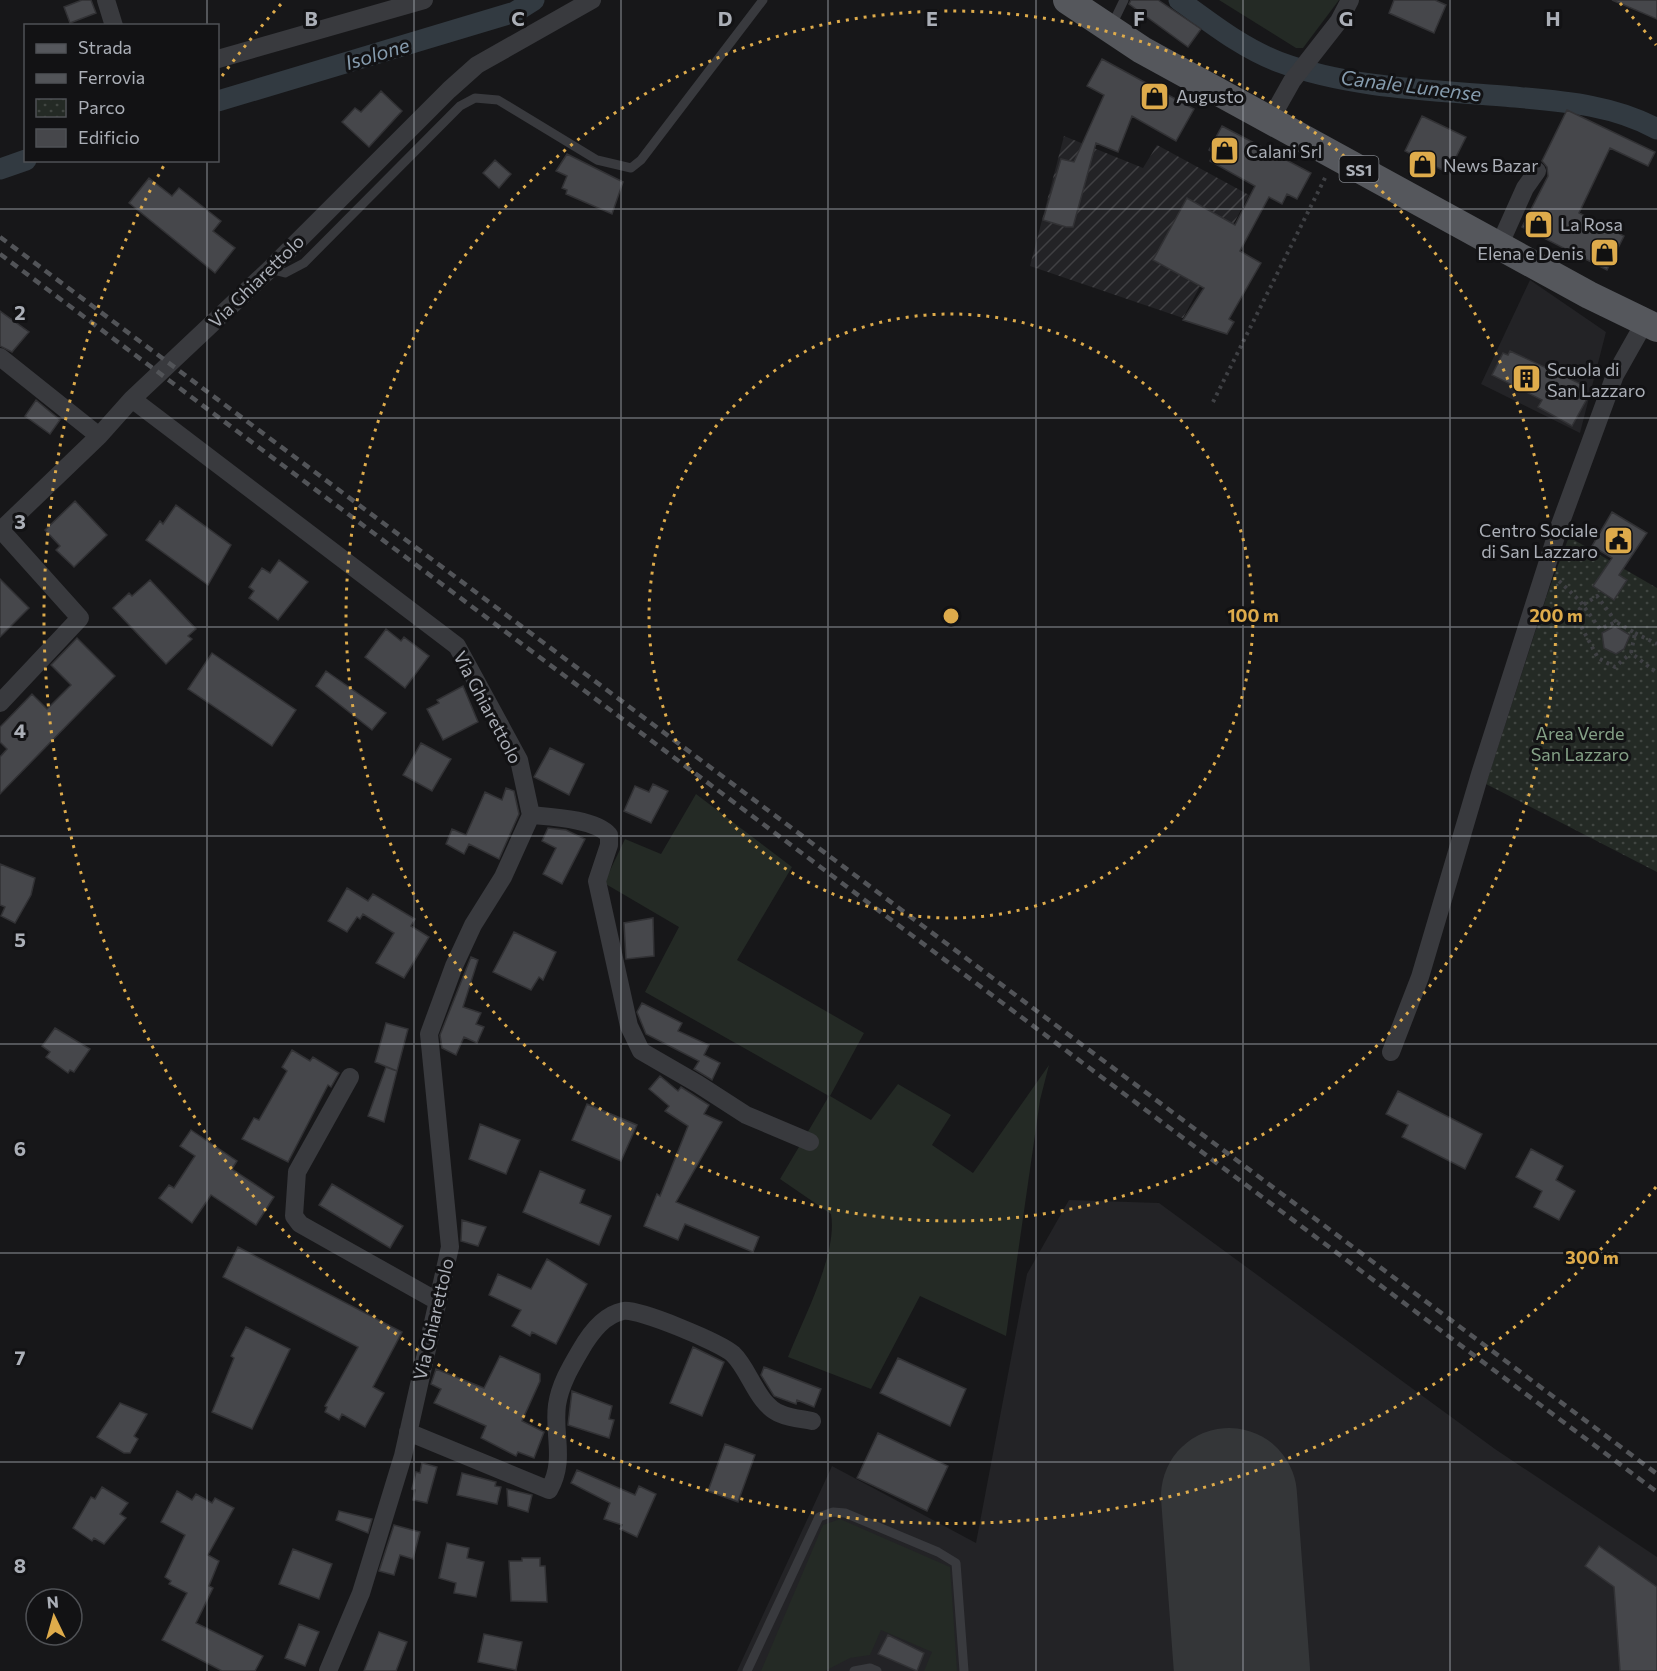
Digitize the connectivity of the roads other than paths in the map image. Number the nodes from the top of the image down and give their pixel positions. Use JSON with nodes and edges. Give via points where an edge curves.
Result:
{"nodes":[{"id":1,"x":106,"y":0,"type":"edge"},
{"id":2,"x":424,"y":0,"type":"edge"},
{"id":3,"x":592,"y":0,"type":"edge"},
{"id":4,"x":763,"y":0,"type":"edge"},
{"id":5,"x":1067,"y":0,"type":"edge"},
{"id":6,"x":1124,"y":0,"type":"edge"},
{"id":7,"x":1350,"y":0,"type":"edge"},
{"id":8,"x":113,"y":24,"type":"edge"},
{"id":9,"x":1110,"y":29,"type":"junction"},
{"id":10,"x":219,"y":58,"type":"edge"},
{"id":11,"x":1270,"y":120,"type":"junction"},
{"id":12,"x":1537,"y":171,"type":"dead end"},
{"id":13,"x":1499,"y":246,"type":"junction"},
{"id":14,"x":270,"y":270,"type":"junction"},
{"id":15,"x":1651,"y":324,"type":"edge"},
{"id":16,"x":0,"y":357,"type":"edge"},
{"id":17,"x":132,"y":399,"type":"junction"},
{"id":18,"x":99,"y":436,"type":"junction"},
{"id":19,"x":0,"y":531,"type":"edge"},
{"id":20,"x":0,"y":704,"type":"edge"},
{"id":21,"x":531,"y":815,"type":"junction"},
{"id":22,"x":1391,"y":1052,"type":"dead end"},
{"id":23,"x":350,"y":1077,"type":"dead end"},
{"id":24,"x":810,"y":1142,"type":"dead end"},
{"id":25,"x":437,"y":1301,"type":"junction"},
{"id":26,"x":812,"y":1420,"type":"dead end"},
{"id":27,"x":408,"y":1432,"type":"junction"},
{"id":28,"x":328,"y":1671,"type":"edge"},
{"id":29,"x":747,"y":1671,"type":"edge"},
{"id":30,"x":854,"y":1671,"type":"edge"},
{"id":31,"x":877,"y":1671,"type":"edge"},
{"id":32,"x":964,"y":1671,"type":"edge"}],
"edges":[{"from":1,"to":8,"type":"street"},
{"from":2,"to":10,"type":"street"},
{"from":3,"to":14,"type":"street","name":"Via Ghiarettolo","via":[[477,65]]},
{"from":4,"to":14,"type":"lane","via":[[631,168],[597,160],[498,100],[475,98],[460,106],[304,263],[285,273]]},
{"from":5,"to":9,"type":"main road","number":"SS1"},
{"from":6,"to":9,"type":"lane"},
{"from":7,"to":11,"type":"street","via":[[1339,21],[1292,81]]},
{"from":9,"to":11,"type":"main road","number":"SS1"},
{"from":11,"to":13,"type":"main road","number":"SS1"},
{"from":12,"to":13,"type":"street","via":[[1525,188]]},
{"from":13,"to":15,"type":"main road","number":"SS1","via":[[1588,296]]},
{"from":14,"to":17,"type":"street","name":"Via Ghiarettolo"},
{"from":15,"to":22,"type":"street","via":[[1616,375],[1546,568],[1420,977]]},
{"from":16,"to":18,"type":"street"},
{"from":17,"to":18,"type":"street"},
{"from":17,"to":21,"type":"street","name":"Via Ghiarettolo","via":[[457,646],[519,760]]},
{"from":18,"to":19,"type":"street"},
{"from":19,"to":20,"type":"street","via":[[80,618]]},
{"from":21,"to":24,"type":"street","via":[[567,819],[604,829],[609,835],[597,881],[629,1026],[641,1051],[746,1115]]},
{"from":21,"to":25,"type":"street","name":"Via Ghiarettolo","via":[[503,877],[473,925],[429,1034],[450,1247]]},
{"from":23,"to":25,"type":"street","via":[[297,1172],[294,1216],[300,1224]]},
{"from":25,"to":27,"type":"street","name":"Via Ghiarettolo"},
{"from":26,"to":27,"type":"street","via":[[779,1414],[762,1398],[731,1352],[652,1316],[623,1311],[597,1325],[561,1385],[557,1406],[560,1442],[555,1480],[549,1490]]},
{"from":27,"to":28,"type":"street","name":"Via Ghiarettolo","via":[[361,1593]]},
{"from":29,"to":32,"type":"lane","via":[[819,1517],[833,1512],[938,1552],[956,1563]]},
{"from":30,"to":31,"type":"lane"}]}
